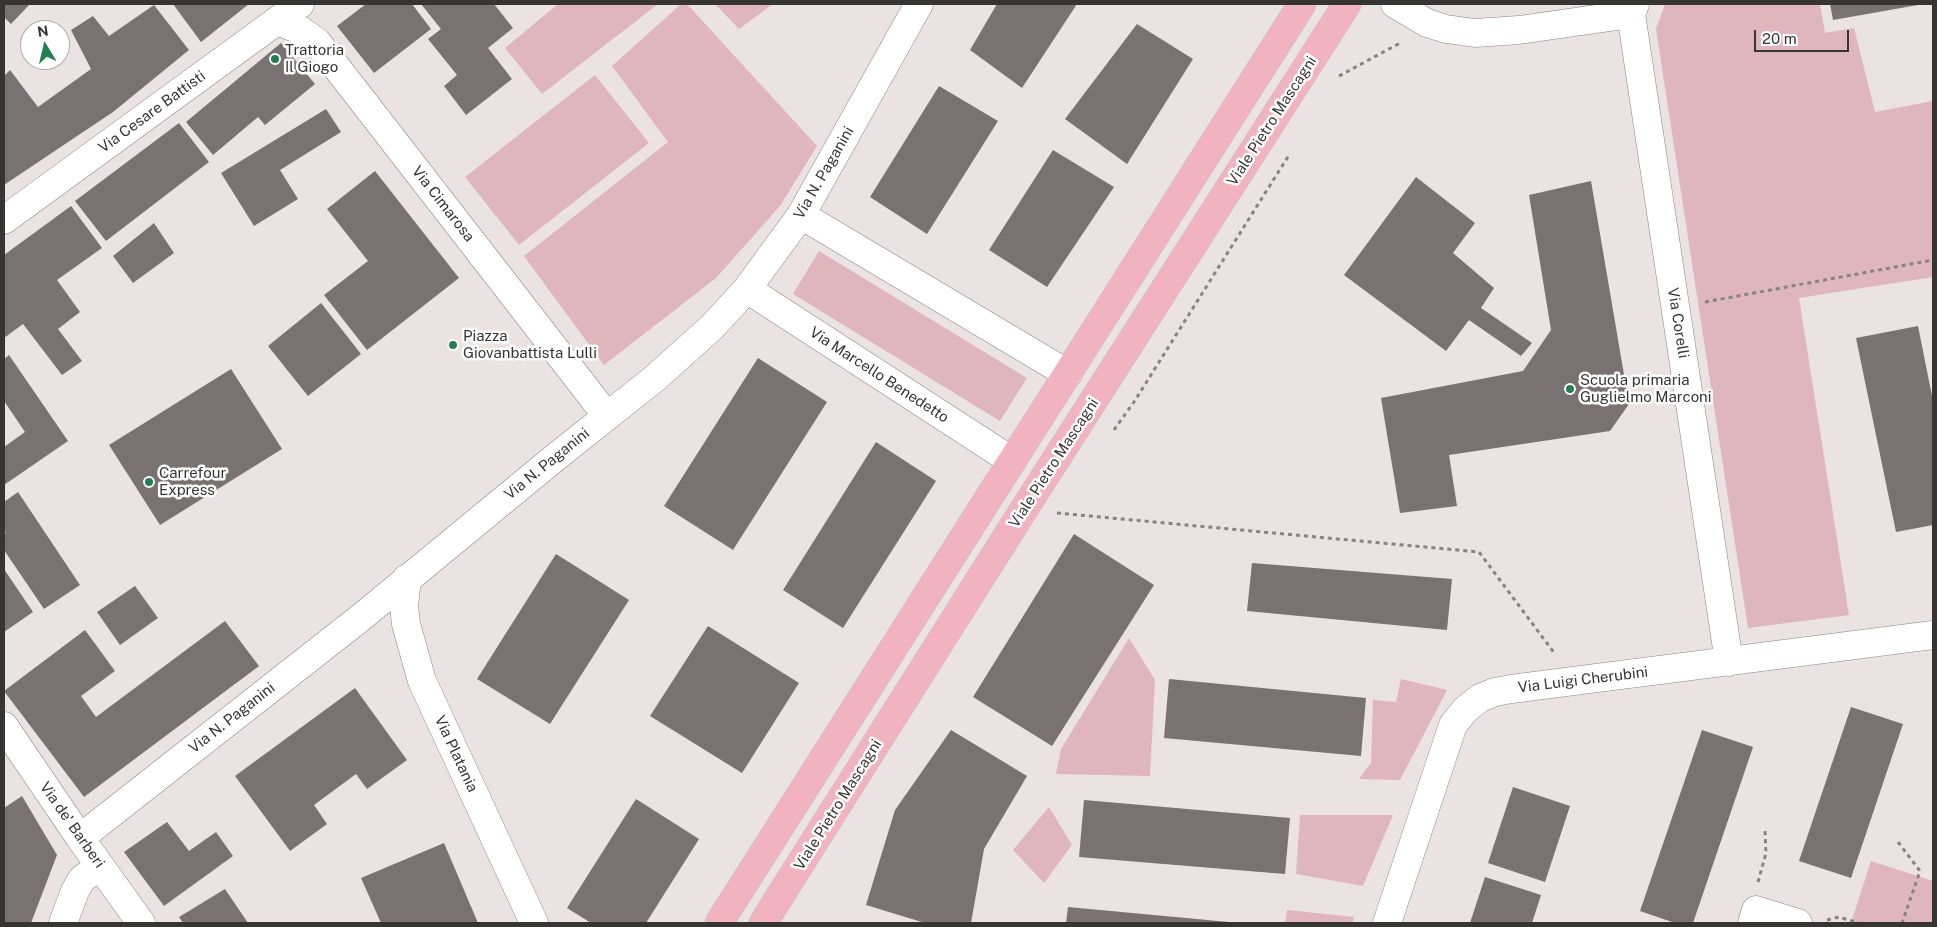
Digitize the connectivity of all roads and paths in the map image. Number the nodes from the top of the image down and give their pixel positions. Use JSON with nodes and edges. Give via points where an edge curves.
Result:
{"nodes":[{"id":1,"x":300,"y":4,"type":"edge"},
{"id":2,"x":919,"y":4,"type":"edge"},
{"id":3,"x":1302,"y":4,"type":"edge"},
{"id":4,"x":1347,"y":4,"type":"edge"},
{"id":5,"x":1395,"y":4,"type":"edge"},
{"id":6,"x":1633,"y":9,"type":"edge"},
{"id":7,"x":276,"y":12,"type":"edge"},
{"id":8,"x":1427,"y":23,"type":"junction"},
{"id":9,"x":1335,"y":82,"type":"dead end"},
{"id":10,"x":1293,"y":150,"type":"dead end"},
{"id":11,"x":801,"y":215,"type":"junction"},
{"id":12,"x":4,"y":220,"type":"edge"},
{"id":13,"x":1933,"y":260,"type":"edge"},
{"id":14,"x":747,"y":289,"type":"junction"},
{"id":15,"x":1675,"y":308,"type":"junction"},
{"id":16,"x":1068,"y":374,"type":"junction"},
{"id":17,"x":607,"y":416,"type":"junction"},
{"id":18,"x":1111,"y":434,"type":"dead end"},
{"id":19,"x":1012,"y":461,"type":"junction"},
{"id":20,"x":1062,"y":505,"type":"dead end"},
{"id":21,"x":407,"y":578,"type":"junction"},
{"id":22,"x":1933,"y":635,"type":"edge"},
{"id":23,"x":1729,"y":662,"type":"junction"},
{"id":24,"x":1571,"y":682,"type":"junction"},
{"id":25,"x":4,"y":726,"type":"edge"},
{"id":26,"x":1765,"y":832,"type":"dead end"},
{"id":27,"x":80,"y":838,"type":"junction"},
{"id":28,"x":1898,"y":842,"type":"dead end"},
{"id":29,"x":100,"y":866,"type":"junction"},
{"id":30,"x":1754,"y":916,"type":"edge"},
{"id":31,"x":1810,"y":922,"type":"edge"},
{"id":32,"x":63,"y":923,"type":"edge"},
{"id":33,"x":141,"y":923,"type":"edge"},
{"id":34,"x":534,"y":923,"type":"edge"},
{"id":35,"x":719,"y":923,"type":"edge"},
{"id":36,"x":763,"y":923,"type":"edge"},
{"id":37,"x":1387,"y":923,"type":"edge"},
{"id":38,"x":1859,"y":923,"type":"edge"},
{"id":39,"x":1902,"y":923,"type":"edge"}],
"edges":[{"from":1,"to":7,"type":"street","name":"Via Cesare Battisti"},
{"from":2,"to":11,"type":"street","name":"Via N. Paganini"},
{"from":3,"to":16,"type":"main road"},
{"from":4,"to":36,"type":"main road","name":"Viale Pietro Mascagni"},
{"from":5,"to":8,"type":"street"},
{"from":6,"to":8,"type":"street","via":[[1520,30],[1475,33]]},
{"from":6,"to":15,"type":"street","name":"Via Corelli"},
{"from":7,"to":12,"type":"street","name":"Via Cesare Battisti"},
{"from":7,"to":17,"type":"street","name":"Via Cimarosa","via":[[317,42]]},
{"from":8,"to":9,"type":"path","via":[[1408,39],[1340,74]]},
{"from":10,"to":18,"type":"path"},
{"from":11,"to":14,"type":"street","name":"Via N. Paganini"},
{"from":11,"to":16,"type":"street"},
{"from":13,"to":15,"type":"path"},
{"from":14,"to":17,"type":"street","name":"Via N. Paganini","via":[[705,333]]},
{"from":14,"to":19,"type":"street","name":"Via Marcello Benedetto"},
{"from":15,"to":23,"type":"street","name":"Via Corelli"},
{"from":16,"to":19,"type":"main road"},
{"from":17,"to":21,"type":"street","name":"Via N. Paganini"},
{"from":19,"to":35,"type":"main road"},
{"from":20,"to":24,"type":"path","via":[[1057,514],[1479,552],[1554,651]]},
{"from":21,"to":27,"type":"street","name":"Via N. Paganini"},
{"from":21,"to":34,"type":"street","name":"Via Platania","via":[[406,624],[422,681]]},
{"from":22,"to":23,"type":"street","name":"Via Luigi Cherubini"},
{"from":23,"to":24,"type":"street","name":"Via Luigi Cherubini"},
{"from":24,"to":37,"type":"street","name":"Via Luigi Cherubini","via":[[1494,692],[1472,704],[1453,725]]},
{"from":25,"to":27,"type":"street","name":"Via de' Barberi"},
{"from":26,"to":30,"type":"path","via":[[1766,853],[1756,888]]},
{"from":27,"to":29,"type":"street","name":"Via de' Barberi"},
{"from":28,"to":39,"type":"path","via":[[1920,871]]},
{"from":29,"to":32,"type":"street","via":[[82,880]]},
{"from":29,"to":33,"type":"street","name":"Via de' Barberi"},
{"from":30,"to":31,"type":"street"},
{"from":31,"to":38,"type":"path","via":[[1839,917]]}]}
